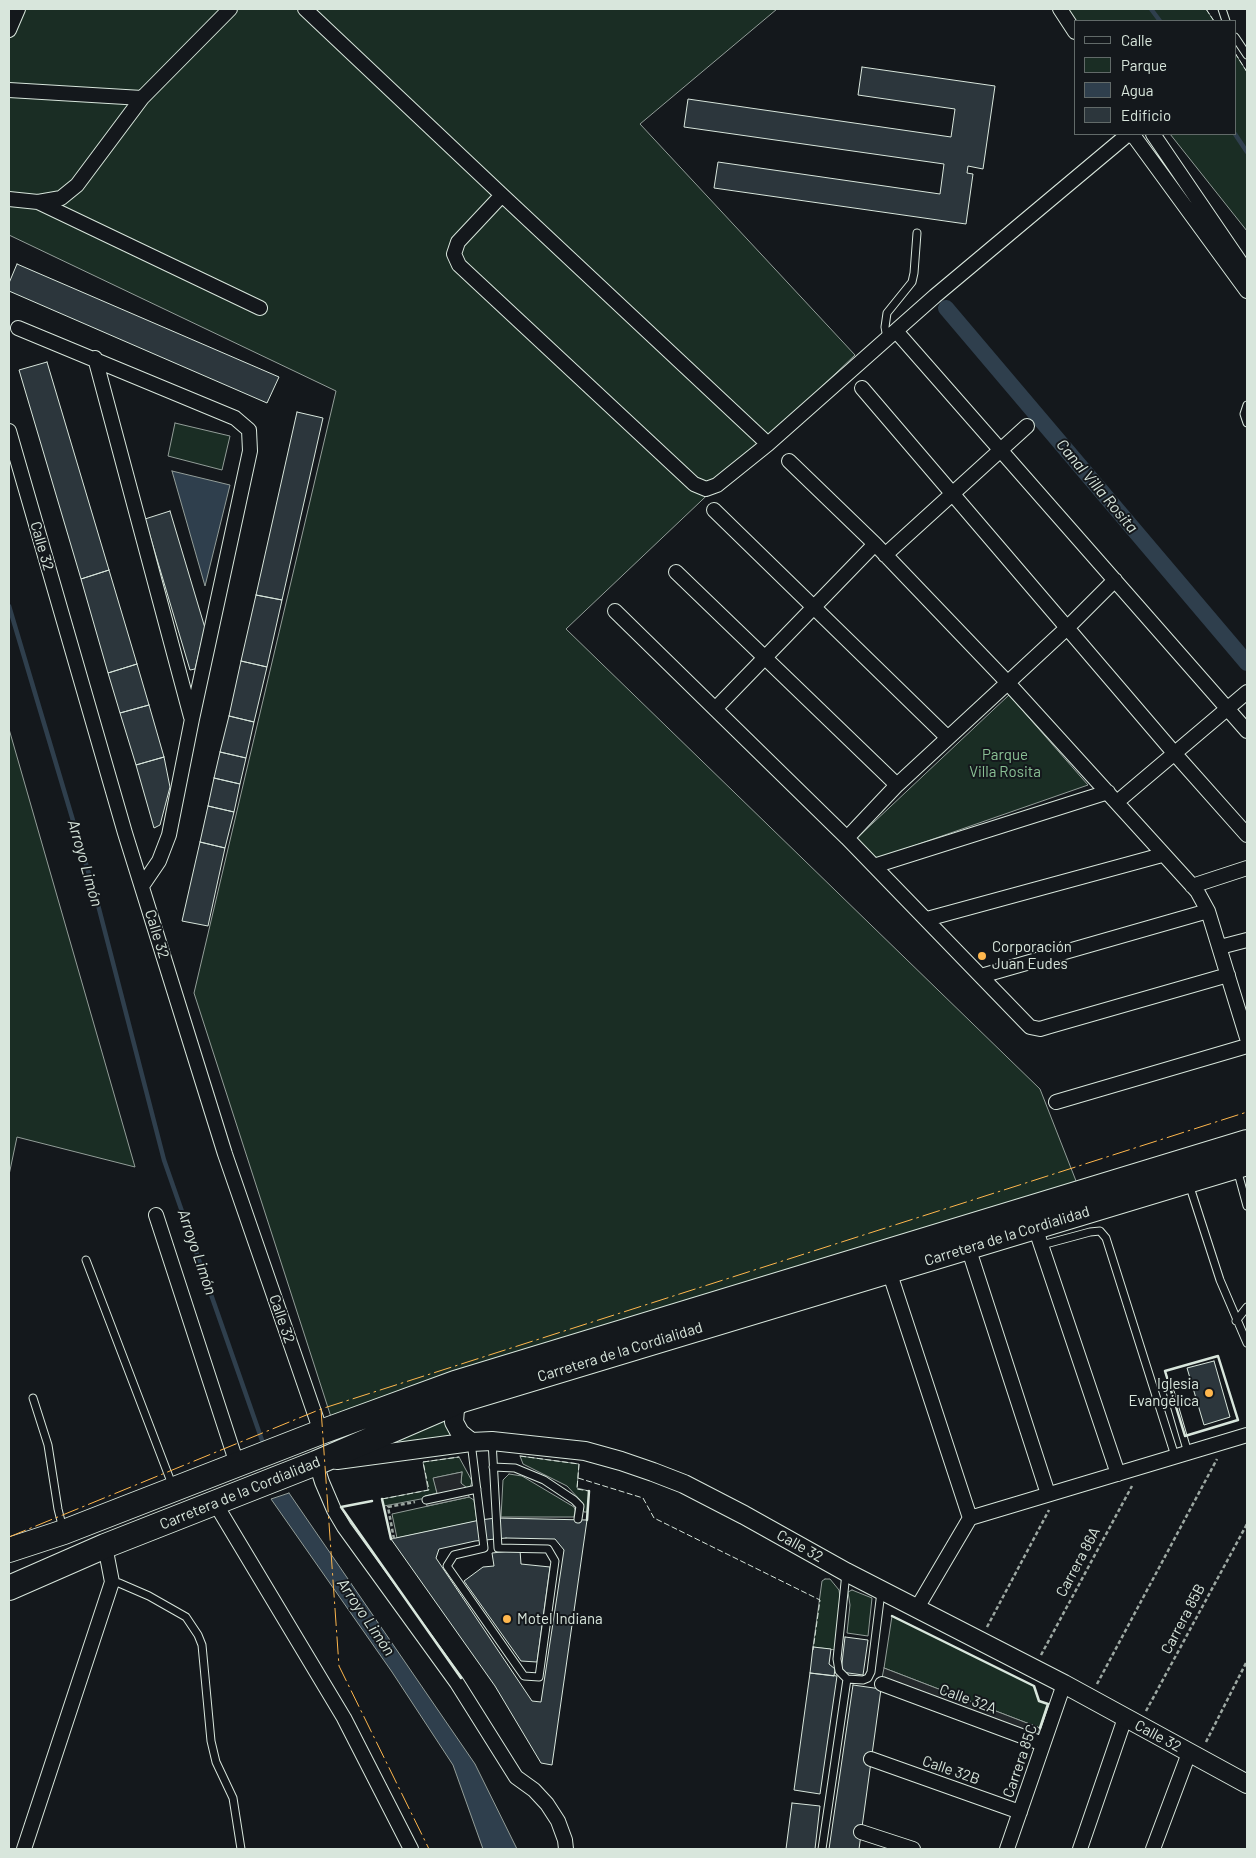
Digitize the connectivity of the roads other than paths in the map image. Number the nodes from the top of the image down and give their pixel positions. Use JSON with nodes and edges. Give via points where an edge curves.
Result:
{"nodes":[{"id":1,"x":18,"y":9,"type":"edge"},
{"id":2,"x":230,"y":9,"type":"edge"},
{"id":3,"x":305,"y":9,"type":"edge"},
{"id":4,"x":1060,"y":9,"type":"edge"},
{"id":5,"x":9,"y":30,"type":"edge"},
{"id":6,"x":1074,"y":30,"type":"edge"},
{"id":7,"x":1236,"y":39,"type":"edge"},
{"id":8,"x":1247,"y":55,"type":"edge"},
{"id":9,"x":9,"y":90,"type":"edge"},
{"id":10,"x":142,"y":98,"type":"junction"},
{"id":11,"x":1154,"y":135,"type":"edge"},
{"id":12,"x":502,"y":195,"type":"junction"},
{"id":13,"x":9,"y":198,"type":"edge"},
{"id":14,"x":38,"y":202,"type":"junction"},
{"id":15,"x":917,"y":233,"type":"dead end"},
{"id":16,"x":1247,"y":272,"type":"edge"},
{"id":17,"x":1247,"y":291,"type":"edge"},
{"id":18,"x":260,"y":308,"type":"dead end"},
{"id":19,"x":18,"y":328,"type":"dead end"},
{"id":20,"x":892,"y":334,"type":"junction"},
{"id":21,"x":95,"y":358,"type":"junction"},
{"id":22,"x":862,"y":388,"type":"dead end"},
{"id":23,"x":1247,"y":405,"type":"edge"},
{"id":24,"x":1247,"y":423,"type":"edge"},
{"id":25,"x":1027,"y":426,"type":"dead end"},
{"id":26,"x":9,"y":431,"type":"edge"},
{"id":27,"x":768,"y":444,"type":"junction"},
{"id":28,"x":1001,"y":449,"type":"junction"},
{"id":29,"x":789,"y":461,"type":"dead end"},
{"id":30,"x":953,"y":493,"type":"junction"},
{"id":31,"x":714,"y":510,"type":"dead end"},
{"id":32,"x":875,"y":544,"type":"junction"},
{"id":33,"x":885,"y":555,"type":"junction"},
{"id":34,"x":676,"y":572,"type":"dead end"},
{"id":35,"x":1115,"y":580,"type":"junction"},
{"id":36,"x":813,"y":608,"type":"junction"},
{"id":37,"x":615,"y":611,"type":"dead end"},
{"id":38,"x":1068,"y":627,"type":"junction"},
{"id":39,"x":766,"y":658,"type":"junction"},
{"id":40,"x":1008,"y":683,"type":"junction"},
{"id":41,"x":1247,"y":692,"type":"edge"},
{"id":42,"x":1228,"y":708,"type":"junction"},
{"id":43,"x":715,"y":709,"type":"junction"},
{"id":44,"x":192,"y":719,"type":"junction"},
{"id":45,"x":1247,"y":731,"type":"edge"},
{"id":46,"x":948,"y":738,"type":"junction"},
{"id":47,"x":1175,"y":754,"type":"junction"},
{"id":48,"x":897,"y":785,"type":"junction"},
{"id":49,"x":1112,"y":797,"type":"junction"},
{"id":50,"x":1247,"y":835,"type":"edge"},
{"id":51,"x":848,"y":838,"type":"junction"},
{"id":52,"x":1162,"y":855,"type":"junction"},
{"id":53,"x":874,"y":866,"type":"junction"},
{"id":54,"x":1247,"y":868,"type":"edge"},
{"id":55,"x":142,"y":886,"type":"junction"},
{"id":56,"x":1192,"y":886,"type":"junction"},
{"id":57,"x":1208,"y":911,"type":"junction"},
{"id":58,"x":927,"y":919,"type":"junction"},
{"id":59,"x":1247,"y":940,"type":"edge"},
{"id":60,"x":1220,"y":947,"type":"junction"},
{"id":61,"x":1228,"y":975,"type":"junction"},
{"id":62,"x":981,"y":976,"type":"junction"},
{"id":63,"x":1244,"y":1009,"type":"edge"},
{"id":64,"x":1247,"y":1038,"type":"edge"},
{"id":65,"x":1247,"y":1046,"type":"edge"},
{"id":66,"x":1056,"y":1102,"type":"dead end"},
{"id":67,"x":1247,"y":1142,"type":"edge"},
{"id":68,"x":1242,"y":1165,"type":"edge"},
{"id":69,"x":1188,"y":1181,"type":"junction"},
{"id":70,"x":1247,"y":1206,"type":"edge"},
{"id":71,"x":156,"y":1215,"type":"dead end"},
{"id":72,"x":1038,"y":1236,"type":"junction"},
{"id":73,"x":968,"y":1247,"type":"junction"},
{"id":74,"x":86,"y":1260,"type":"dead end"},
{"id":75,"x":889,"y":1271,"type":"junction"},
{"id":76,"x":1247,"y":1307,"type":"edge"},
{"id":77,"x":1236,"y":1320,"type":"junction"},
{"id":78,"x":1247,"y":1343,"type":"edge"},
{"id":79,"x":1169,"y":1388,"type":"dead end"},
{"id":80,"x":33,"y":1398,"type":"dead end"},
{"id":81,"x":462,"y":1400,"type":"junction"},
{"id":82,"x":321,"y":1432,"type":"junction"},
{"id":83,"x":1247,"y":1435,"type":"edge"},
{"id":84,"x":471,"y":1442,"type":"junction"},
{"id":85,"x":492,"y":1442,"type":"junction"},
{"id":86,"x":1181,"y":1454,"type":"junction"},
{"id":87,"x":237,"y":1464,"type":"junction"},
{"id":88,"x":308,"y":1466,"type":"junction"},
{"id":89,"x":493,"y":1467,"type":"junction"},
{"id":90,"x":1118,"y":1474,"type":"junction"},
{"id":91,"x":174,"y":1489,"type":"junction"},
{"id":92,"x":477,"y":1489,"type":"junction"},
{"id":93,"x":1054,"y":1493,"type":"junction"},
{"id":94,"x":426,"y":1500,"type":"road end"},
{"id":95,"x":215,"y":1503,"type":"junction"},
{"id":96,"x":970,"y":1518,"type":"junction"},
{"id":97,"x":578,"y":1519,"type":"dead end"},
{"id":98,"x":64,"y":1532,"type":"junction"},
{"id":99,"x":106,"y":1546,"type":"junction"},
{"id":100,"x":9,"y":1550,"type":"edge"},
{"id":101,"x":846,"y":1572,"type":"junction"},
{"id":102,"x":112,"y":1582,"type":"junction"},
{"id":103,"x":9,"y":1588,"type":"edge"},
{"id":104,"x":882,"y":1589,"type":"junction"},
{"id":105,"x":917,"y":1608,"type":"junction"},
{"id":106,"x":847,"y":1680,"type":"junction"},
{"id":107,"x":882,"y":1684,"type":"dead end"},
{"id":108,"x":1064,"y":1684,"type":"junction"},
{"id":109,"x":1132,"y":1722,"type":"junction"},
{"id":110,"x":1043,"y":1744,"type":"junction"},
{"id":111,"x":1193,"y":1755,"type":"junction"},
{"id":112,"x":871,"y":1759,"type":"dead end"},
{"id":113,"x":1247,"y":1784,"type":"edge"},
{"id":114,"x":1020,"y":1812,"type":"junction"},
{"id":115,"x":861,"y":1832,"type":"dead end"},
{"id":116,"x":24,"y":1849,"type":"edge"},
{"id":117,"x":242,"y":1849,"type":"edge"},
{"id":118,"x":411,"y":1849,"type":"edge"},
{"id":119,"x":566,"y":1849,"type":"edge"},
{"id":120,"x":822,"y":1849,"type":"edge"},
{"id":121,"x":913,"y":1849,"type":"edge"},
{"id":122,"x":1007,"y":1849,"type":"edge"},
{"id":123,"x":1080,"y":1849,"type":"edge"},
{"id":124,"x":1153,"y":1849,"type":"edge"}],
"edges":[{"from":1,"to":5,"type":"street"},
{"from":2,"to":10,"type":"street"},
{"from":3,"to":12,"type":"street"},
{"from":4,"to":6,"type":"street"},
{"from":7,"to":8,"type":"lane"},
{"from":9,"to":10,"type":"street"},
{"from":10,"to":14,"type":"street","via":[[77,185],[61,198]]},
{"from":11,"to":16,"type":"street"},
{"from":12,"to":27,"type":"street"},
{"from":12,"to":27,"type":"street","via":[[458,242],[454,254],[459,265],[694,484],[706,489],[717,485]]},
{"from":13,"to":14,"type":"street"},
{"from":14,"to":18,"type":"street"},
{"from":15,"to":20,"type":"lane","via":[[912,282],[887,313],[885,328]]},
{"from":17,"to":20,"type":"street","via":[[1133,135],[1126,136]]},
{"from":19,"to":21,"type":"street"},
{"from":20,"to":27,"type":"street"},
{"from":20,"to":28,"type":"street"},
{"from":21,"to":44,"type":"street"},
{"from":21,"to":44,"type":"street","via":[[235,418],[249,430],[250,451]]},
{"from":22,"to":30,"type":"street"},
{"from":23,"to":24,"type":"lane","via":[[1244,414]]},
{"from":25,"to":28,"type":"street"},
{"from":26,"to":55,"type":"street","name":"Calle 32"},
{"from":28,"to":30,"type":"street"},
{"from":28,"to":35,"type":"street"},
{"from":29,"to":32,"type":"street"},
{"from":30,"to":33,"type":"street"},
{"from":30,"to":38,"type":"street"},
{"from":31,"to":36,"type":"street"},
{"from":32,"to":33,"type":"street"},
{"from":32,"to":36,"type":"street"},
{"from":33,"to":40,"type":"street"},
{"from":34,"to":39,"type":"street"},
{"from":35,"to":38,"type":"street"},
{"from":35,"to":42,"type":"street"},
{"from":36,"to":39,"type":"street"},
{"from":36,"to":46,"type":"street"},
{"from":37,"to":43,"type":"street"},
{"from":38,"to":40,"type":"street"},
{"from":38,"to":47,"type":"street"},
{"from":39,"to":43,"type":"street"},
{"from":39,"to":48,"type":"street"},
{"from":40,"to":46,"type":"street"},
{"from":40,"to":49,"type":"street"},
{"from":41,"to":42,"type":"street"},
{"from":42,"to":45,"type":"street"},
{"from":42,"to":47,"type":"street"},
{"from":43,"to":51,"type":"street"},
{"from":44,"to":55,"type":"street","via":[[169,835],[159,861]]},
{"from":46,"to":48,"type":"street"},
{"from":47,"to":49,"type":"street"},
{"from":47,"to":50,"type":"street"},
{"from":48,"to":51,"type":"street"},
{"from":49,"to":52,"type":"street"},
{"from":49,"to":53,"type":"street"},
{"from":51,"to":53,"type":"street"},
{"from":52,"to":56,"type":"street"},
{"from":52,"to":58,"type":"street"},
{"from":53,"to":58,"type":"street"},
{"from":54,"to":56,"type":"street"},
{"from":55,"to":82,"type":"street","name":"Calle 32","via":[[225,1154]]},
{"from":56,"to":57,"type":"street"},
{"from":57,"to":60,"type":"street"},
{"from":57,"to":62,"type":"street"},
{"from":58,"to":62,"type":"street"},
{"from":59,"to":60,"type":"street"},
{"from":60,"to":61,"type":"street"},
{"from":61,"to":62,"type":"street","via":[[1040,1029],[1030,1027]]},
{"from":61,"to":63,"type":"street"},
{"from":63,"to":64,"type":"street"},
{"from":65,"to":66,"type":"street"},
{"from":67,"to":82,"type":"highway","name":"Carretera de la Cordialidad","via":[[455,1383]]},
{"from":68,"to":69,"type":"highway","name":"Carretera de la Cordialidad"},
{"from":68,"to":70,"type":"lane"},
{"from":69,"to":72,"type":"highway","name":"Carretera de la Cordialidad"},
{"from":69,"to":77,"type":"lane"},
{"from":71,"to":87,"type":"street"},
{"from":72,"to":73,"type":"highway","name":"Carretera de la Cordialidad"},
{"from":72,"to":86,"type":"lane","via":[[1100,1231],[1106,1238]]},
{"from":72,"to":90,"type":"street"},
{"from":73,"to":75,"type":"highway","name":"Carretera de la Cordialidad"},
{"from":73,"to":93,"type":"street"},
{"from":74,"to":91,"type":"lane"},
{"from":75,"to":81,"type":"highway","name":"Carretera de la Cordialidad"},
{"from":75,"to":96,"type":"street"},
{"from":76,"to":77,"type":"lane"},
{"from":77,"to":78,"type":"lane"},
{"from":79,"to":86,"type":"lane"},
{"from":80,"to":98,"type":"lane","via":[[48,1446]]},
{"from":81,"to":84,"type":"street","via":[[455,1410],[454,1422],[460,1433]]},
{"from":81,"to":88,"type":"highway","name":"Carretera de la Cordialidad"},
{"from":82,"to":87,"type":"highway","name":"Carretera de la Cordialidad"},
{"from":83,"to":86,"type":"street"},
{"from":84,"to":85,"type":"street","name":"Calle 32"},
{"from":84,"to":88,"type":"street","name":"Calle 32"},
{"from":84,"to":92,"type":"lane"},
{"from":85,"to":89,"type":"lane"},
{"from":85,"to":101,"type":"street","name":"Calle 32","via":[[585,1451],[653,1472],[744,1515]]},
{"from":86,"to":90,"type":"street"},
{"from":87,"to":91,"type":"highway","name":"Carretera de la Cordialidad"},
{"from":88,"to":95,"type":"highway","name":"Carretera de la Cordialidad"},
{"from":88,"to":119,"type":"street","via":[[322,1482],[344,1527],[457,1683],[516,1777],[547,1804],[558,1821]]},
{"from":89,"to":92,"type":"lane","via":[[498,1548],[548,1549],[556,1561],[539,1677],[524,1676],[447,1566],[454,1555],[484,1548]]},
{"from":89,"to":97,"type":"lane","via":[[515,1468],[544,1480],[580,1506]]},
{"from":90,"to":93,"type":"street"},
{"from":91,"to":98,"type":"highway","name":"Carretera de la Cordialidad"},
{"from":92,"to":94,"type":"lane"},
{"from":93,"to":96,"type":"street"},
{"from":95,"to":99,"type":"highway","name":"Carretera de la Cordialidad"},
{"from":95,"to":118,"type":"street","via":[[344,1718]]},
{"from":96,"to":105,"type":"street"},
{"from":98,"to":100,"type":"highway","name":"Carretera de la Cordialidad"},
{"from":99,"to":102,"type":"street"},
{"from":99,"to":103,"type":"highway","name":"Carretera de la Cordialidad"},
{"from":101,"to":104,"type":"street","name":"Calle 32"},
{"from":101,"to":106,"type":"lane","via":[[837,1664]]},
{"from":102,"to":116,"type":"street"},
{"from":102,"to":117,"type":"lane","via":[[149,1596],[186,1616],[198,1635],[202,1646],[211,1741],[216,1762],[233,1798]]},
{"from":104,"to":105,"type":"street","name":"Calle 32"},
{"from":104,"to":106,"type":"lane","via":[[871,1672],[863,1680]]},
{"from":105,"to":108,"type":"street","name":"Calle 32"},
{"from":106,"to":120,"type":"lane"},
{"from":107,"to":110,"type":"street","name":"Calle 32A"},
{"from":108,"to":109,"type":"street","name":"Calle 32"},
{"from":108,"to":110,"type":"street","name":"Carrera 85C"},
{"from":109,"to":111,"type":"street","name":"Calle 32"},
{"from":109,"to":123,"type":"street"},
{"from":110,"to":114,"type":"street","name":"Carrera 85C"},
{"from":111,"to":113,"type":"street","name":"Calle 32"},
{"from":111,"to":124,"type":"street"},
{"from":112,"to":114,"type":"street","name":"Calle 32B"},
{"from":114,"to":122,"type":"street","name":"Carrera 85C"},
{"from":115,"to":121,"type":"street"}]}
